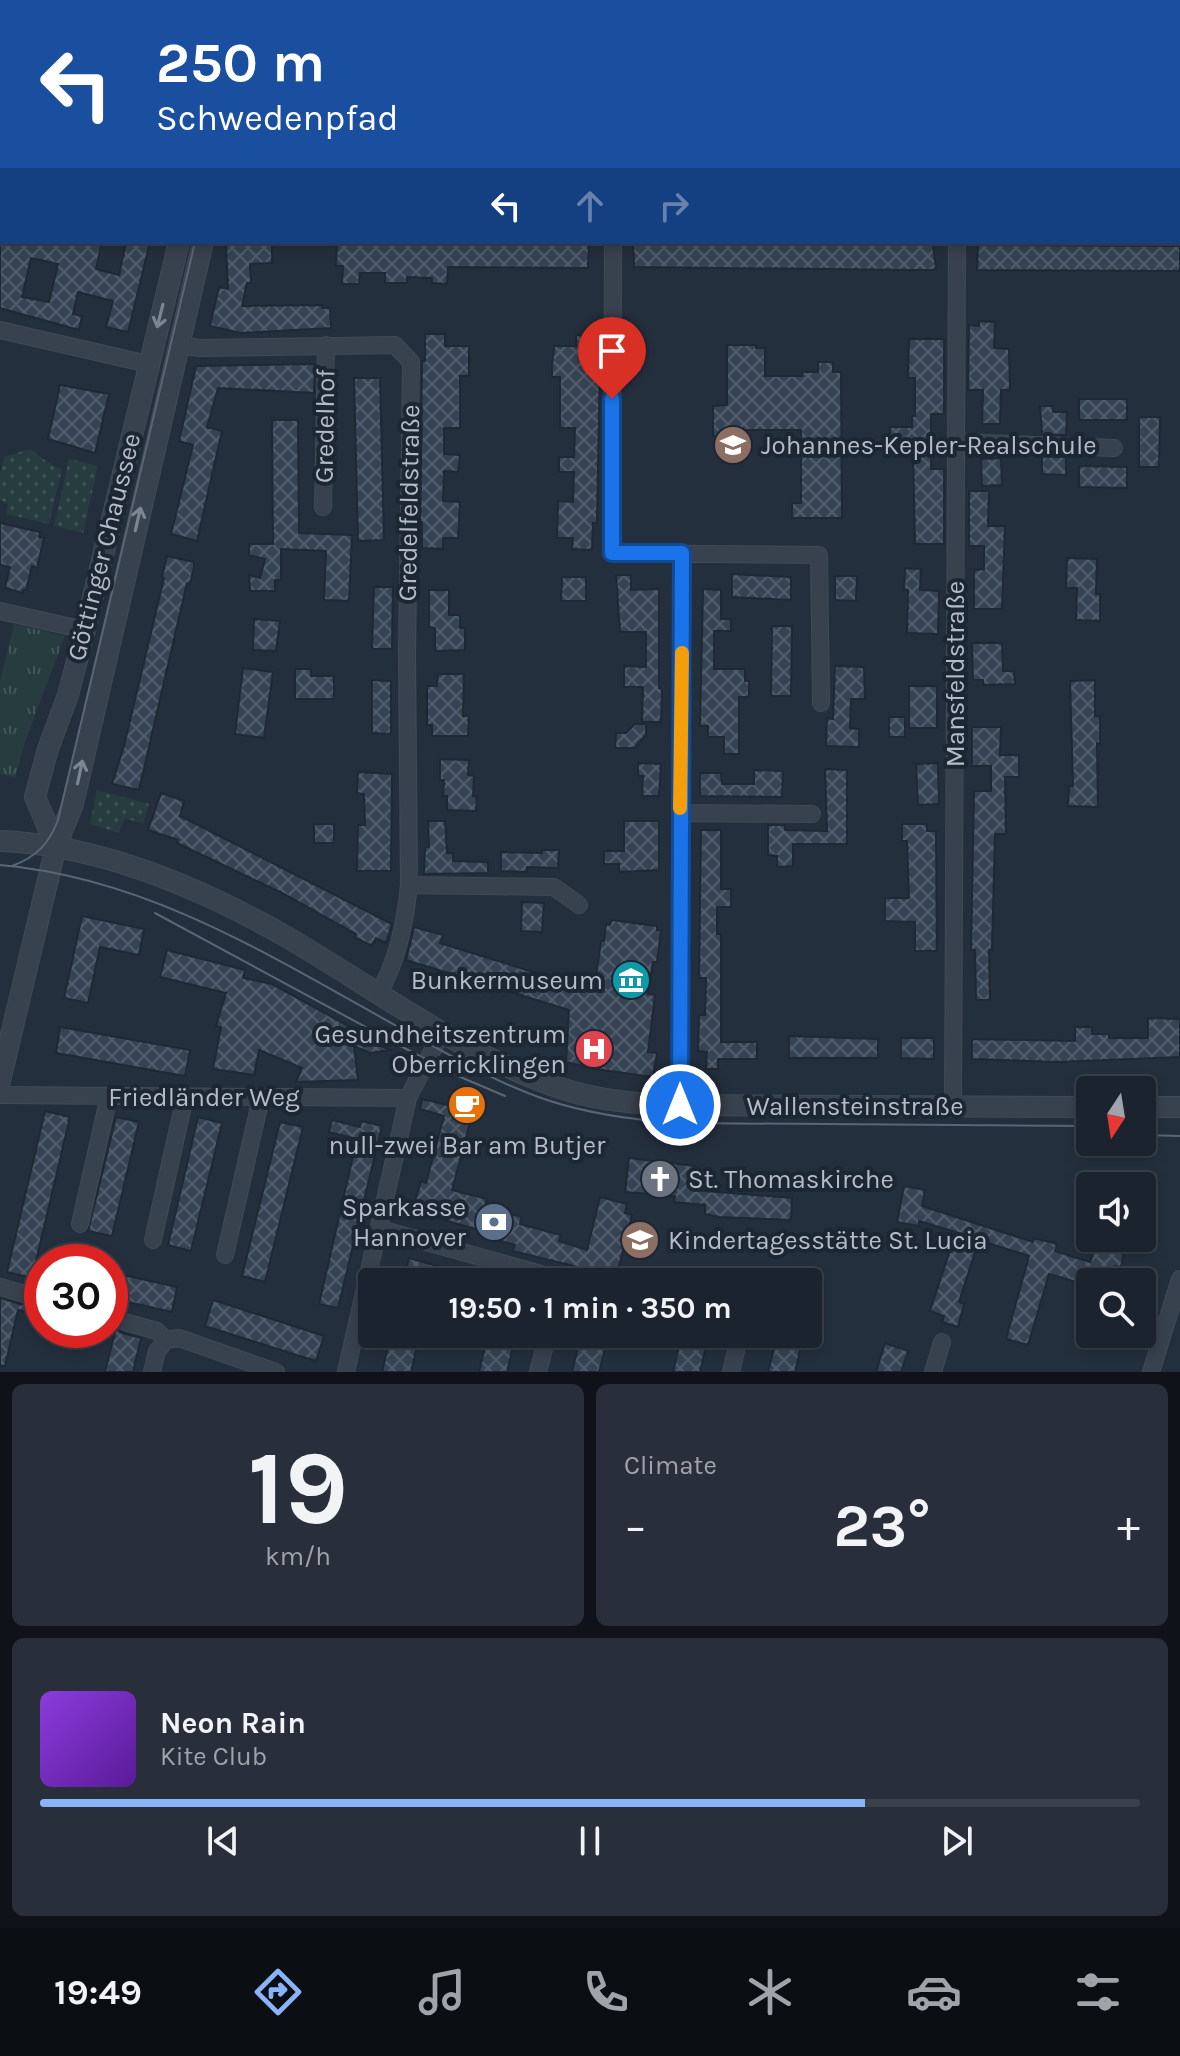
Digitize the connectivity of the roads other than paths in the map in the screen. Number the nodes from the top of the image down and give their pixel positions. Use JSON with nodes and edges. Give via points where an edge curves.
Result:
{"nodes":[{"id":1,"x":178,"y":244,"type":"edge"},
{"id":2,"x":203,"y":244,"type":"edge"},
{"id":3,"x":613,"y":244,"type":"edge"},
{"id":4,"x":957,"y":244,"type":"edge"},
{"id":5,"x":0,"y":330,"type":"edge"},
{"id":6,"x":179,"y":345,"type":"junction"},
{"id":7,"x":326,"y":345,"type":"junction"},
{"id":8,"x":148,"y":364,"type":"junction"},
{"id":9,"x":956,"y":442,"type":"junction"},
{"id":10,"x":1114,"y":448,"type":"dead end"},
{"id":11,"x":323,"y":507,"type":"dead end"},
{"id":12,"x":682,"y":553,"type":"junction"},
{"id":13,"x":0,"y":611,"type":"edge"},
{"id":14,"x":85,"y":630,"type":"junction"},
{"id":15,"x":821,"y":703,"type":"dead end"},
{"id":16,"x":680,"y":813,"type":"junction"},
{"id":17,"x":812,"y":814,"type":"dead end"},
{"id":18,"x":0,"y":841,"type":"edge"},
{"id":19,"x":56,"y":846,"type":"junction"},
{"id":20,"x":409,"y":885,"type":"junction"},
{"id":21,"x":579,"y":905,"type":"dead end"},
{"id":22,"x":378,"y":994,"type":"junction"},
{"id":23,"x":442,"y":1032,"type":"junction"},
{"id":24,"x":0,"y":1081,"type":"edge"},
{"id":25,"x":0,"y":1095,"type":"edge"},
{"id":26,"x":109,"y":1096,"type":"junction"},
{"id":27,"x":185,"y":1097,"type":"junction"},
{"id":28,"x":261,"y":1098,"type":"junction"},
{"id":29,"x":408,"y":1098,"type":"junction"},
{"id":30,"x":680,"y":1105,"type":"junction"},
{"id":31,"x":953,"y":1107,"type":"junction"},
{"id":32,"x":1076,"y":1107,"type":"edge"},
{"id":33,"x":1156,"y":1107,"type":"edge"},
{"id":34,"x":1180,"y":1107,"type":"edge"},
{"id":35,"x":80,"y":1224,"type":"dead end"},
{"id":36,"x":380,"y":1229,"type":"junction"},
{"id":37,"x":153,"y":1240,"type":"dead end"},
{"id":38,"x":225,"y":1255,"type":"dead end"},
{"id":39,"x":520,"y":1268,"type":"edge"},
{"id":40,"x":1180,"y":1279,"type":"edge"},
{"id":41,"x":0,"y":1287,"type":"edge"},
{"id":42,"x":24,"y":1294,"type":"edge"},
{"id":43,"x":128,"y":1323,"type":"edge"},
{"id":44,"x":166,"y":1340,"type":"junction"},
{"id":45,"x":942,"y":1342,"type":"dead end"},
{"id":46,"x":544,"y":1348,"type":"edge"},
{"id":47,"x":737,"y":1348,"type":"edge"},
{"id":48,"x":152,"y":1372,"type":"edge"},
{"id":49,"x":276,"y":1372,"type":"edge"},
{"id":50,"x":346,"y":1372,"type":"edge"},
{"id":51,"x":538,"y":1372,"type":"edge"},
{"id":52,"x":731,"y":1372,"type":"edge"},
{"id":53,"x":933,"y":1372,"type":"edge"},
{"id":54,"x":1151,"y":1372,"type":"edge"}],
"edges":[{"from":1,"to":8,"type":"street","name":"Göttinger Chaussee","one_way":true},
{"from":2,"to":6,"type":"street","name":"Göttinger Chaussee"},
{"from":3,"to":12,"type":"street","via":[[612,553]]},
{"from":4,"to":9,"type":"street","name":"Mansfeldstraße"},
{"from":5,"to":8,"type":"street"},
{"from":6,"to":7,"type":"street","name":"Gredelfeldstraße"},
{"from":19,"to":6,"type":"street","name":"Göttinger Chaussee","one_way":true,"via":[[73,804]]},
{"from":7,"to":11,"type":"street","name":"Gredelhof"},
{"from":7,"to":20,"type":"street","name":"Gredelfeldstraße","via":[[395,345],[411,362]]},
{"from":8,"to":14,"type":"street","name":"Göttinger Chaussee"},
{"from":9,"to":10,"type":"street"},
{"from":9,"to":31,"type":"street","name":"Mansfeldstraße"},
{"from":12,"to":15,"type":"street","via":[[819,555]]},
{"from":12,"to":16,"type":"street"},
{"from":13,"to":14,"type":"street"},
{"from":14,"to":19,"type":"street","name":"Göttinger Chaussee","via":[[35,797]]},
{"from":16,"to":17,"type":"street"},
{"from":16,"to":30,"type":"street"},
{"from":18,"to":19,"type":"street","name":"Wallensteinstraße"},
{"from":19,"to":22,"type":"street","name":"Wallensteinstraße","via":[[173,882],[244,914]]},
{"from":19,"to":24,"type":"street","name":"Göttinger Chaussee"},
{"from":20,"to":21,"type":"street","via":[[554,887]]},
{"from":20,"to":22,"type":"street","name":"Gredelfeldstraße","via":[[392,969]]},
{"from":22,"to":23,"type":"street","name":"Wallensteinstraße"},
{"from":23,"to":29,"type":"street"},
{"from":23,"to":30,"type":"street","name":"Wallensteinstraße","via":[[561,1089],[618,1101]]},
{"from":25,"to":26,"type":"street","name":"Friedländer Weg"},
{"from":26,"to":27,"type":"street","name":"Friedländer Weg"},
{"from":26,"to":35,"type":"street"},
{"from":27,"to":28,"type":"street","name":"Friedländer Weg"},
{"from":27,"to":37,"type":"street"},
{"from":28,"to":29,"type":"street","name":"Friedländer Weg"},
{"from":28,"to":38,"type":"street"},
{"from":29,"to":36,"type":"street"},
{"from":30,"to":31,"type":"street","name":"Wallensteinstraße"},
{"from":31,"to":32,"type":"street","name":"Wallensteinstraße"},
{"from":33,"to":34,"type":"street"},
{"from":36,"to":39,"type":"street"},
{"from":36,"to":50,"type":"street"},
{"from":40,"to":54,"type":"street"},
{"from":41,"to":42,"type":"street"},
{"from":43,"to":44,"type":"street","via":[[157,1331]]},
{"from":44,"to":48,"type":"street"},
{"from":44,"to":49,"type":"street","via":[[179,1338]]},
{"from":45,"to":53,"type":"street"},
{"from":46,"to":51,"type":"street"},
{"from":47,"to":52,"type":"street"}]}
